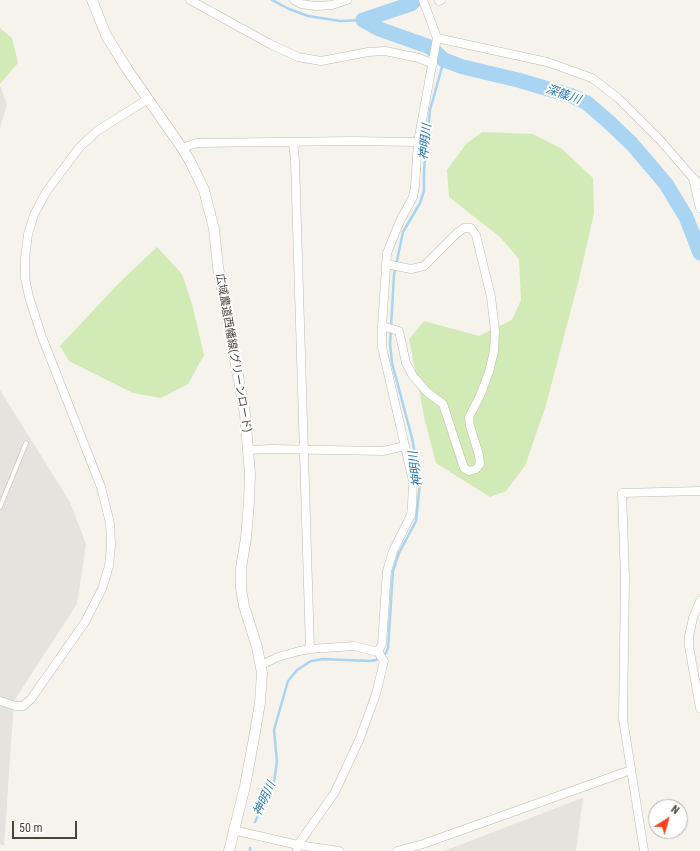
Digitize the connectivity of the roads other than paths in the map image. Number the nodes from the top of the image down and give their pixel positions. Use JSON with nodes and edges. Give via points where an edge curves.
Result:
{"nodes":[{"id":1,"x":92,"y":0,"type":"edge"},
{"id":2,"x":190,"y":0,"type":"edge"},
{"id":3,"x":294,"y":0,"type":"edge"},
{"id":4,"x":348,"y":0,"type":"edge"},
{"id":5,"x":423,"y":0,"type":"edge"},
{"id":6,"x":438,"y":38,"type":"junction"},
{"id":7,"x":433,"y":64,"type":"junction"},
{"id":8,"x":148,"y":99,"type":"junction"},
{"id":9,"x":293,"y":142,"type":"junction"},
{"id":10,"x":418,"y":142,"type":"junction"},
{"id":11,"x":182,"y":148,"type":"junction"},
{"id":12,"x":693,"y":178,"type":"junction"},
{"id":13,"x":700,"y":184,"type":"edge"},
{"id":14,"x":700,"y":208,"type":"edge"},
{"id":15,"x":391,"y":265,"type":"junction"},
{"id":16,"x":384,"y":326,"type":"junction"},
{"id":17,"x":26,"y":443,"type":"dead end"},
{"id":18,"x":405,"y":446,"type":"junction"},
{"id":19,"x":303,"y":449,"type":"junction"},
{"id":20,"x":248,"y":450,"type":"junction"},
{"id":21,"x":700,"y":491,"type":"edge"},
{"id":22,"x":0,"y":507,"type":"edge"},
{"id":23,"x":700,"y":601,"type":"edge"},
{"id":24,"x":310,"y":649,"type":"junction"},
{"id":25,"x":378,"y":652,"type":"junction"},
{"id":26,"x":261,"y":665,"type":"junction"},
{"id":27,"x":0,"y":701,"type":"edge"},
{"id":28,"x":700,"y":708,"type":"edge"},
{"id":29,"x":632,"y":770,"type":"junction"},
{"id":30,"x":233,"y":830,"type":"junction"},
{"id":31,"x":298,"y":848,"type":"edge"},
{"id":32,"x":229,"y":851,"type":"edge"},
{"id":33,"x":339,"y":851,"type":"edge"},
{"id":34,"x":397,"y":851,"type":"edge"},
{"id":35,"x":644,"y":851,"type":"edge"}],
"edges":[{"from":1,"to":8,"type":"street","name":"広域農道西幡線(グリーンロード)","via":[[106,34]]},
{"from":2,"to":7,"type":"street","via":[[298,57],[321,61],[385,51],[419,58]]},
{"from":3,"to":4,"type":"street","via":[[301,4],[316,6]]},
{"from":5,"to":6,"type":"street"},
{"from":6,"to":7,"type":"street"},
{"from":6,"to":12,"type":"street","via":[[546,62],[592,78],[618,98]]},
{"from":7,"to":10,"type":"street"},
{"from":8,"to":11,"type":"street","name":"広域農道西幡線(グリーンロード)"},
{"from":8,"to":27,"type":"street","via":[[97,130],[79,148],[46,192],[28,234],[25,278],[29,298],[101,487],[110,523],[111,546],[102,588],[85,622],[31,699],[22,706]]},
{"from":9,"to":10,"type":"street"},
{"from":9,"to":11,"type":"street","via":[[197,143]]},
{"from":9,"to":19,"type":"street"},
{"from":10,"to":15,"type":"street","via":[[413,197],[387,253]]},
{"from":11,"to":20,"type":"street","name":"広域農道西幡線(グリーンロード)","via":[[204,190],[214,229],[245,414]]},
{"from":12,"to":13,"type":"street"},
{"from":12,"to":14,"type":"street"},
{"from":15,"to":16,"type":"street"},
{"from":15,"to":16,"type":"street","via":[[412,269],[424,266],[457,232],[471,228],[476,235],[491,297],[495,330],[489,372],[470,417],[470,426],[479,455],[480,464],[476,469],[469,471],[464,468],[443,404],[427,392],[413,376],[406,363],[399,330]]},
{"from":16,"to":18,"type":"street","via":[[382,347]]},
{"from":17,"to":22,"type":"lane"},
{"from":18,"to":19,"type":"street","via":[[383,450]]},
{"from":18,"to":25,"type":"street","via":[[413,481],[411,515],[393,551],[387,571],[382,644]]},
{"from":19,"to":20,"type":"street"},
{"from":19,"to":24,"type":"street"},
{"from":20,"to":26,"type":"street","name":"広域農道西幡線(グリーンロード)","via":[[249,502],[241,589]]},
{"from":21,"to":29,"type":"street","via":[[622,493],[625,579],[623,719]]},
{"from":23,"to":28,"type":"street","via":[[693,618],[689,646]]},
{"from":24,"to":25,"type":"street","via":[[354,646]]},
{"from":24,"to":26,"type":"street","via":[[278,657]]},
{"from":25,"to":31,"type":"street","via":[[384,661],[376,694],[360,738],[335,792]]},
{"from":26,"to":30,"type":"street","name":"広域農道西幡線(グリーンロード)","via":[[260,703],[245,786]]},
{"from":29,"to":34,"type":"street"},
{"from":29,"to":35,"type":"street"},
{"from":30,"to":31,"type":"street"},
{"from":30,"to":32,"type":"street","name":"広域農道西幡線(グリーンロード)"},
{"from":31,"to":33,"type":"street"}]}
